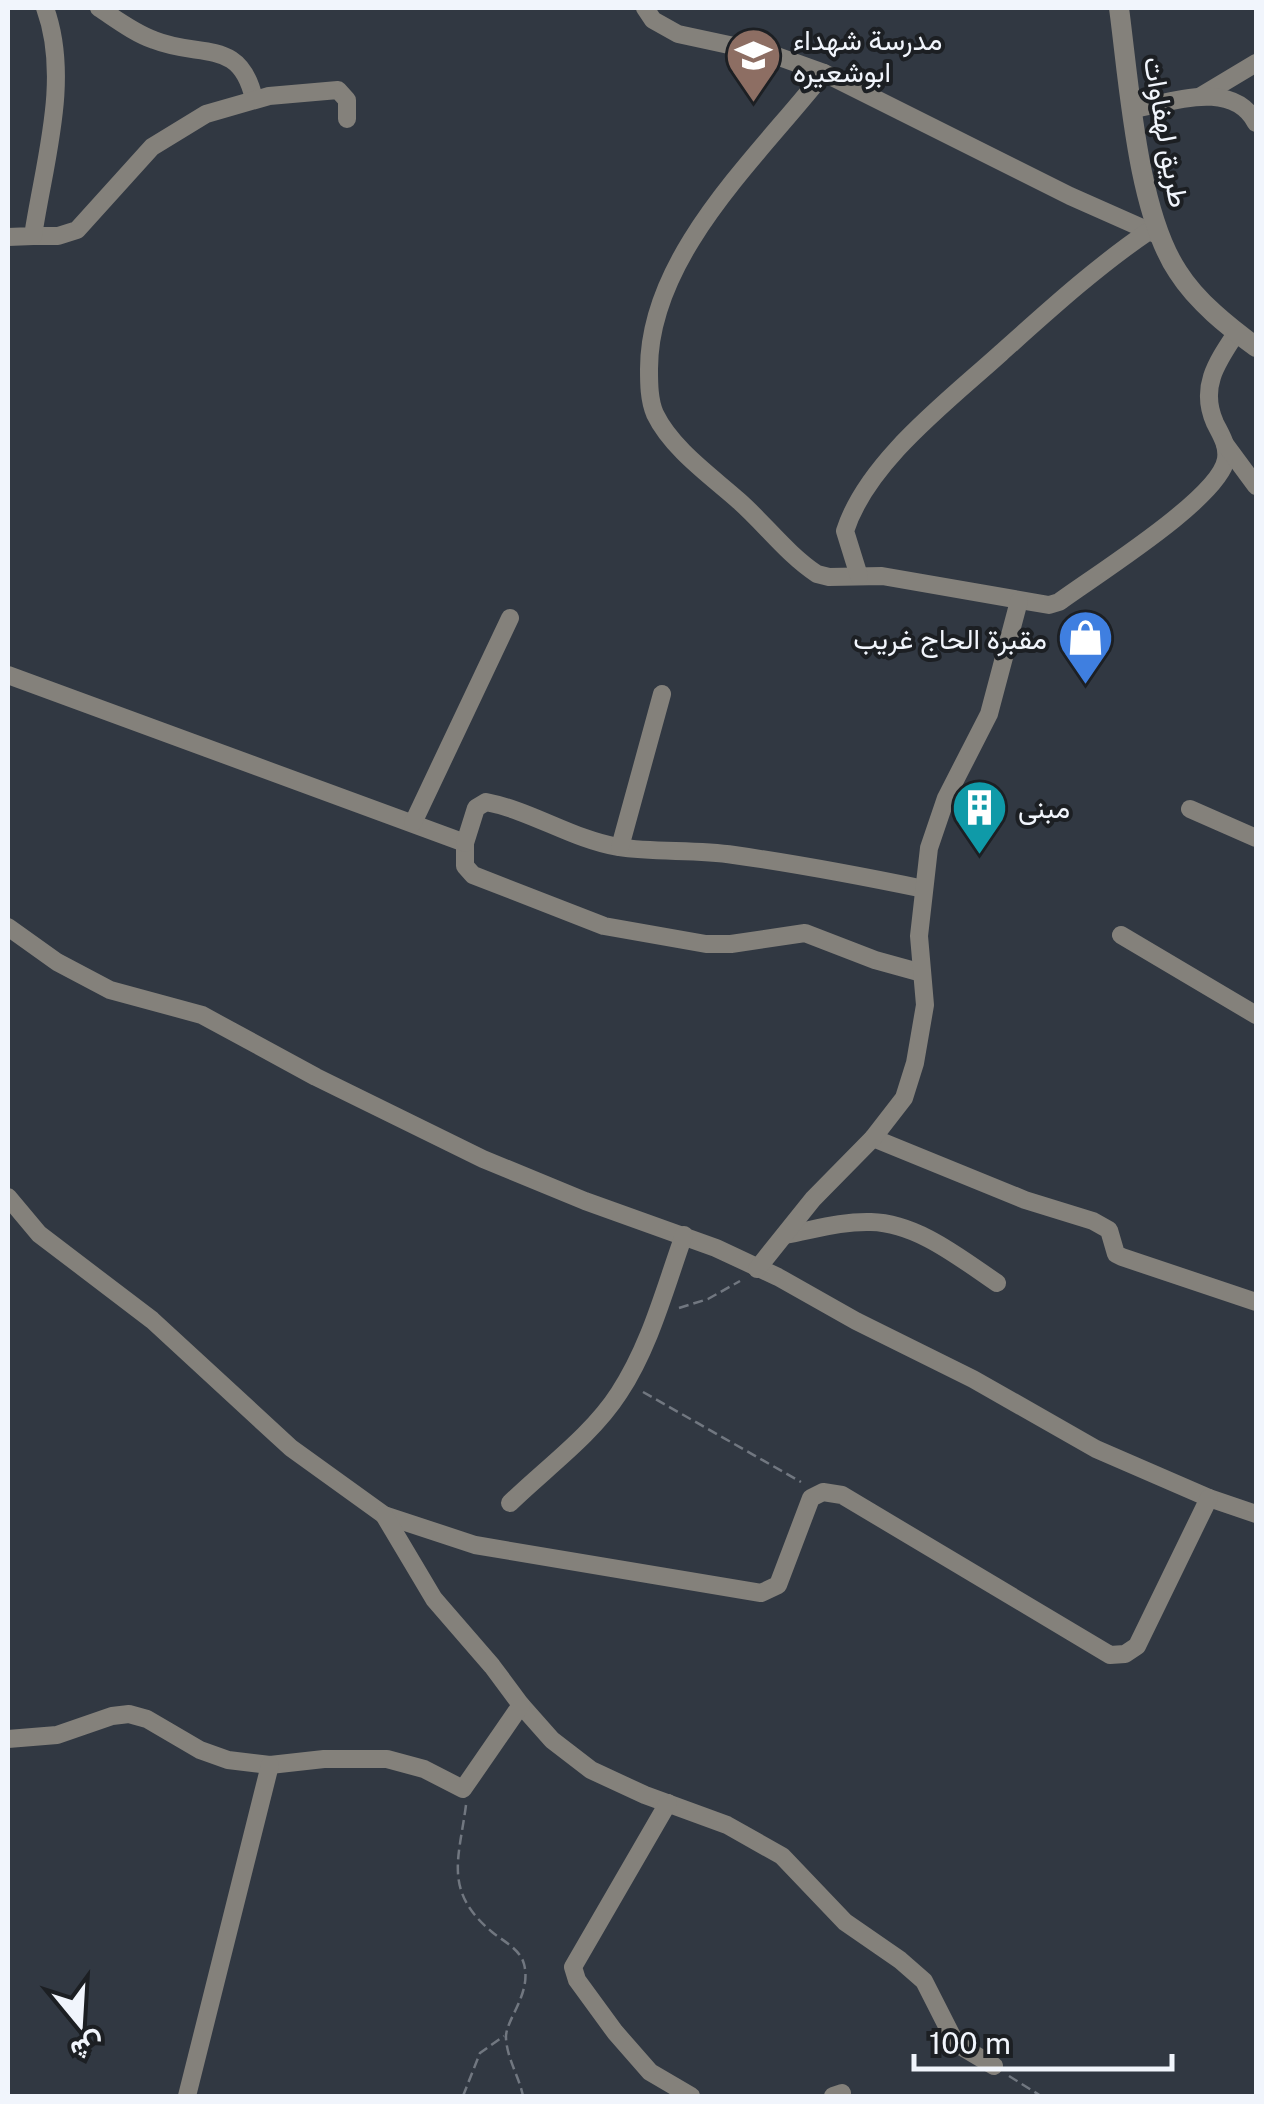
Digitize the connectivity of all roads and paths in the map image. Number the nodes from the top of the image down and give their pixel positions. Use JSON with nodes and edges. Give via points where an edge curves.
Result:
{"nodes":[{"id":1,"x":45,"y":8,"type":"edge"},
{"id":2,"x":98,"y":8,"type":"edge"},
{"id":3,"x":644,"y":8,"type":"edge"},
{"id":4,"x":1119,"y":8,"type":"edge"},
{"id":5,"x":1256,"y":63,"type":"edge"},
{"id":6,"x":824,"y":73,"type":"junction"},
{"id":7,"x":1197,"y":98,"type":"junction"},
{"id":8,"x":254,"y":99,"type":"junction"},
{"id":9,"x":1134,"y":110,"type":"junction"},
{"id":10,"x":348,"y":119,"type":"dead end"},
{"id":11,"x":1256,"y":123,"type":"edge"},
{"id":12,"x":1154,"y":234,"type":"junction"},
{"id":13,"x":33,"y":236,"type":"junction"},
{"id":14,"x":8,"y":238,"type":"edge"},
{"id":15,"x":1236,"y":332,"type":"junction"},
{"id":16,"x":1256,"y":348,"type":"edge"},
{"id":17,"x":1226,"y":444,"type":"junction"},
{"id":18,"x":1256,"y":486,"type":"edge"},
{"id":19,"x":859,"y":576,"type":"junction"},
{"id":20,"x":1019,"y":601,"type":"junction"},
{"id":21,"x":510,"y":618,"type":"dead end"},
{"id":22,"x":8,"y":675,"type":"edge"},
{"id":23,"x":662,"y":694,"type":"dead end"},
{"id":24,"x":1190,"y":809,"type":"dead end"},
{"id":25,"x":413,"y":823,"type":"junction"},
{"id":26,"x":1256,"y":838,"type":"edge"},
{"id":27,"x":466,"y":843,"type":"junction"},
{"id":28,"x":620,"y":847,"type":"junction"},
{"id":29,"x":924,"y":889,"type":"junction"},
{"id":30,"x":8,"y":927,"type":"edge"},
{"id":31,"x":1121,"y":934,"type":"dead end"},
{"id":32,"x":922,"y":973,"type":"junction"},
{"id":33,"x":1256,"y":1015,"type":"edge"},
{"id":34,"x":874,"y":1138,"type":"junction"},
{"id":35,"x":8,"y":1196,"type":"edge"},
{"id":36,"x":785,"y":1235,"type":"junction"},
{"id":37,"x":684,"y":1236,"type":"junction"},
{"id":38,"x":758,"y":1269,"type":"junction"},
{"id":39,"x":997,"y":1283,"type":"dead end"},
{"id":40,"x":1256,"y":1302,"type":"edge"},
{"id":41,"x":678,"y":1308,"type":"dead end"},
{"id":42,"x":626,"y":1382,"type":"junction"},
{"id":43,"x":816,"y":1490,"type":"dead end"},
{"id":44,"x":1210,"y":1498,"type":"junction"},
{"id":45,"x":510,"y":1502,"type":"dead end"},
{"id":46,"x":384,"y":1514,"type":"junction"},
{"id":47,"x":1256,"y":1514,"type":"edge"},
{"id":48,"x":521,"y":1705,"type":"junction"},
{"id":49,"x":8,"y":1739,"type":"edge"},
{"id":50,"x":270,"y":1765,"type":"junction"},
{"id":51,"x":464,"y":1789,"type":"junction"},
{"id":52,"x":668,"y":1803,"type":"junction"},
{"id":53,"x":505,"y":2035,"type":"junction"},
{"id":54,"x":994,"y":2066,"type":"joint"},
{"id":55,"x":187,"y":2096,"type":"edge"},
{"id":56,"x":463,"y":2096,"type":"edge"},
{"id":57,"x":523,"y":2096,"type":"edge"},
{"id":58,"x":691,"y":2096,"type":"edge"},
{"id":59,"x":1041,"y":2096,"type":"edge"}],
"edges":[{"from":1,"to":13,"type":"street","via":[[57,80]]},
{"from":2,"to":8,"type":"street","via":[[154,40],[233,59],[246,72]]},
{"from":3,"to":6,"type":"street","via":[[678,34]]},
{"from":4,"to":9,"type":"street","name":"طريق لهفاوات"},
{"from":5,"to":7,"type":"street"},
{"from":6,"to":12,"type":"street"},
{"from":6,"to":19,"type":"street","via":[[710,212],[675,267],[649,350],[649,385],[664,428],[805,566],[829,577]]},
{"from":7,"to":9,"type":"street"},
{"from":7,"to":11,"type":"street","via":[[1232,98]]},
{"from":8,"to":10,"type":"street","via":[[338,90],[347,100]]},
{"from":8,"to":13,"type":"street","via":[[206,114],[162,139],[77,230]]},
{"from":9,"to":12,"type":"street","name":"طريق لهفاوات"},
{"from":12,"to":15,"type":"street","name":"طريق لهفاوات","via":[[1191,289]]},
{"from":12,"to":19,"type":"street","via":[[1116,254],[896,452],[870,483],[845,531]]},
{"from":13,"to":14,"type":"street"},
{"from":15,"to":16,"type":"street","name":"طريق لهفاوات"},
{"from":15,"to":17,"type":"street","via":[[1209,378],[1207,396]]},
{"from":17,"to":18,"type":"street"},
{"from":17,"to":20,"type":"street","via":[[1217,481],[1194,503],[1059,602]]},
{"from":19,"to":20,"type":"street"},
{"from":20,"to":29,"type":"street","via":[[990,714],[935,824]]},
{"from":21,"to":25,"type":"street"},
{"from":22,"to":25,"type":"street"},
{"from":23,"to":28,"type":"street"},
{"from":24,"to":26,"type":"street"},
{"from":25,"to":27,"type":"street"},
{"from":27,"to":28,"type":"street","via":[[476,808],[486,802]]},
{"from":27,"to":32,"type":"street","via":[[464,866],[474,874],[604,926],[706,944],[805,933]]},
{"from":28,"to":29,"type":"street","via":[[736,855]]},
{"from":29,"to":32,"type":"street"},
{"from":30,"to":37,"type":"street","via":[[110,990],[202,1015],[483,1159]]},
{"from":31,"to":33,"type":"street"},
{"from":32,"to":34,"type":"street","via":[[925,1005],[904,1098]]},
{"from":34,"to":36,"type":"street"},
{"from":34,"to":40,"type":"street","via":[[1093,1221],[1109,1230],[1122,1257]]},
{"from":35,"to":46,"type":"street","via":[[39,1234],[152,1320],[291,1448]]},
{"from":36,"to":38,"type":"street"},
{"from":36,"to":39,"type":"street","via":[[854,1222],[894,1226],[947,1249]]},
{"from":37,"to":38,"type":"street"},
{"from":37,"to":42,"type":"street"},
{"from":38,"to":41,"type":"path","via":[[708,1299]]},
{"from":38,"to":44,"type":"street","via":[[1096,1449]]},
{"from":42,"to":43,"type":"path"},
{"from":42,"to":45,"type":"street","via":[[594,1423]]},
{"from":44,"to":46,"type":"street","via":[[1137,1646],[1110,1655],[842,1495],[811,1498],[778,1585],[761,1593],[475,1545]]},
{"from":44,"to":47,"type":"street"},
{"from":46,"to":48,"type":"street","via":[[434,1598]]},
{"from":48,"to":51,"type":"street"},
{"from":48,"to":52,"type":"street","via":[[591,1770]]},
{"from":49,"to":50,"type":"street","via":[[47,1737],[130,1714],[215,1756]]},
{"from":50,"to":51,"type":"street","via":[[387,1760]]},
{"from":50,"to":55,"type":"street"},
{"from":51,"to":53,"type":"path","via":[[457,1885],[480,1921],[524,1966],[523,1994]]},
{"from":52,"to":54,"type":"street","via":[[728,1825],[782,1856],[845,1922],[924,1981],[952,2036]]},
{"from":52,"to":58,"type":"street","via":[[573,1967],[650,2072]]},
{"from":53,"to":56,"type":"path","via":[[480,2054]]},
{"from":53,"to":57,"type":"path"},
{"from":54,"to":59,"type":"path"}]}
